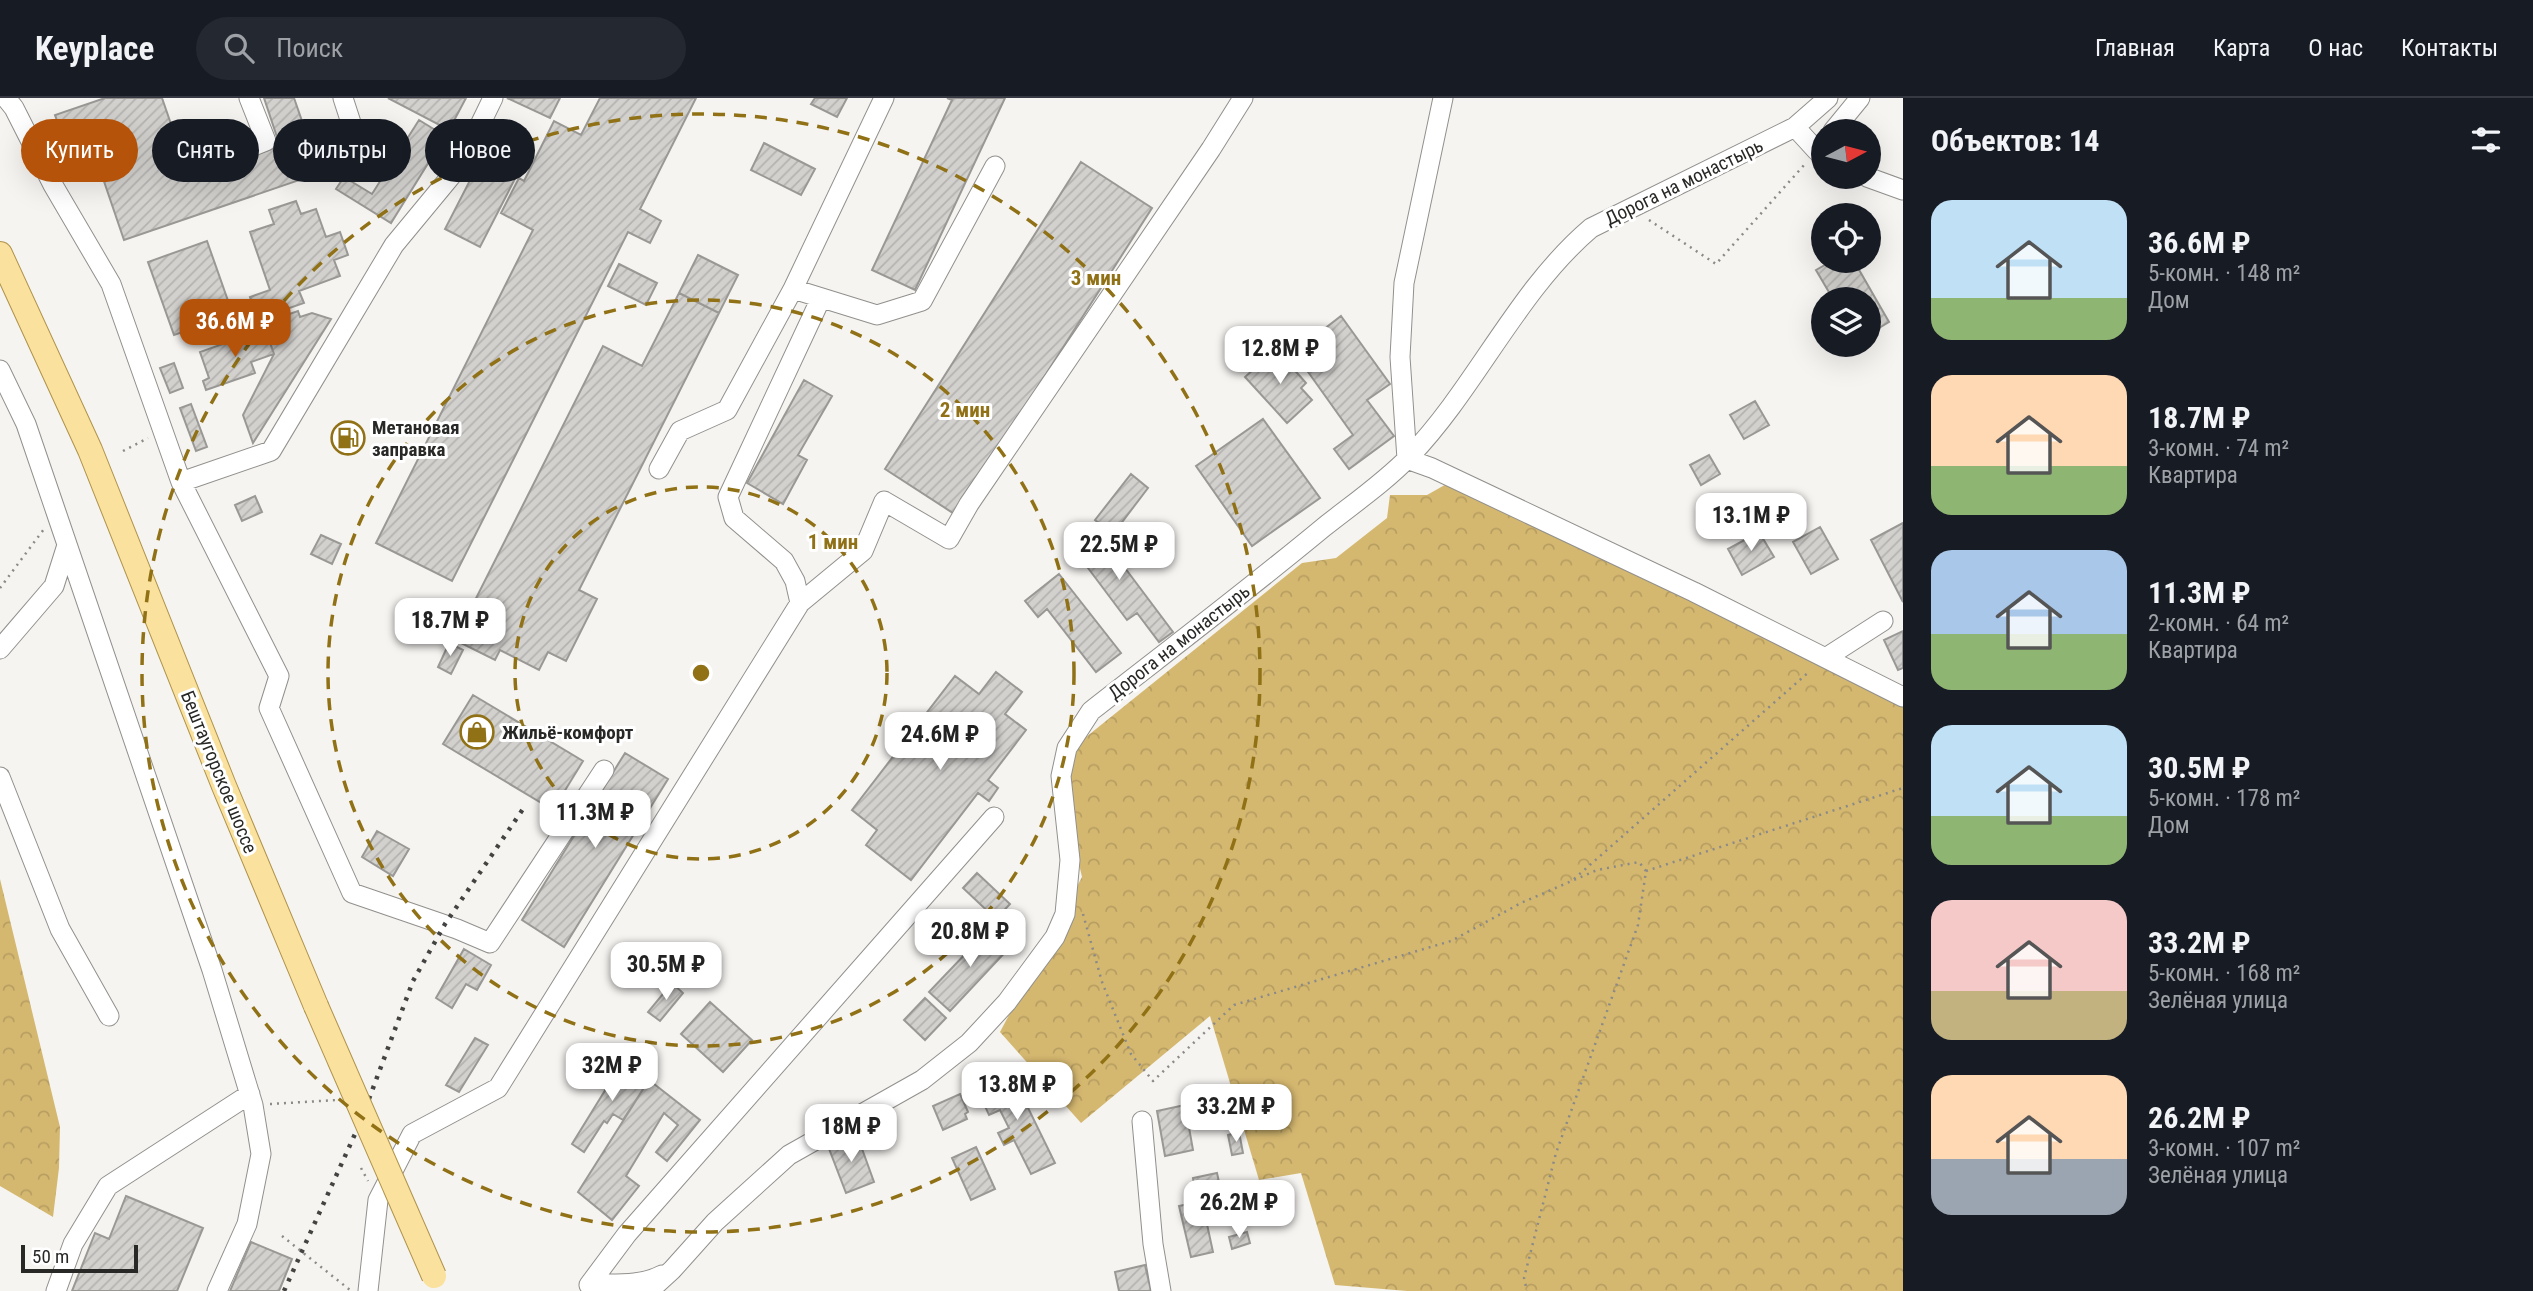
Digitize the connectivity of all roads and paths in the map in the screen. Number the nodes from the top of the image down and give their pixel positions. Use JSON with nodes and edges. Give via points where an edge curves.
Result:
{"nodes":[{"id":1,"x":6,"y":98,"type":"edge"},
{"id":2,"x":249,"y":98,"type":"edge"},
{"id":3,"x":343,"y":98,"type":"edge"},
{"id":4,"x":493,"y":98,"type":"edge"},
{"id":5,"x":884,"y":98,"type":"edge"},
{"id":6,"x":1243,"y":98,"type":"edge"},
{"id":7,"x":1443,"y":98,"type":"edge"},
{"id":8,"x":1828,"y":98,"type":"edge"},
{"id":9,"x":1860,"y":98,"type":"edge"},
{"id":10,"x":257,"y":119,"type":"edge"},
{"id":11,"x":350,"y":119,"type":"edge"},
{"id":12,"x":1843,"y":119,"type":"edge"},
{"id":13,"x":259,"y":123,"type":"edge"},
{"id":14,"x":1795,"y":127,"type":"junction"},
{"id":15,"x":1811,"y":141,"type":"edge"},
{"id":16,"x":259,"y":144,"type":"edge"},
{"id":17,"x":1811,"y":160,"type":"edge"},
{"id":18,"x":995,"y":166,"type":"dead end"},
{"id":19,"x":1881,"y":182,"type":"edge"},
{"id":20,"x":1903,"y":190,"type":"edge"},
{"id":21,"x":1630,"y":208,"type":"junction"},
{"id":22,"x":0,"y":254,"type":"edge"},
{"id":23,"x":793,"y":289,"type":"junction"},
{"id":24,"x":821,"y":298,"type":"junction"},
{"id":25,"x":0,"y":370,"type":"edge"},
{"id":26,"x":163,"y":430,"type":"junction"},
{"id":27,"x":123,"y":451,"type":"dead end"},
{"id":28,"x":1407,"y":459,"type":"junction"},
{"id":29,"x":659,"y":469,"type":"dead end"},
{"id":30,"x":181,"y":482,"type":"junction"},
{"id":31,"x":56,"y":512,"type":"junction"},
{"id":32,"x":67,"y":545,"type":"junction"},
{"id":33,"x":0,"y":588,"type":"edge"},
{"id":34,"x":800,"y":603,"type":"junction"},
{"id":35,"x":1883,"y":621,"type":"dead end"},
{"id":36,"x":0,"y":649,"type":"edge"},
{"id":37,"x":1827,"y":657,"type":"junction"},
{"id":38,"x":1903,"y":697,"type":"edge"},
{"id":39,"x":604,"y":770,"type":"dead end"},
{"id":40,"x":0,"y":777,"type":"edge"},
{"id":41,"x":1903,"y":788,"type":"edge"},
{"id":42,"x":994,"y":817,"type":"dead end"},
{"id":43,"x":1646,"y":871,"type":"junction"},
{"id":44,"x":1571,"y":881,"type":"junction"},
{"id":45,"x":1080,"y":905,"type":"dead end"},
{"id":46,"x":109,"y":1016,"type":"dead end"},
{"id":47,"x":251,"y":1100,"type":"junction"},
{"id":48,"x":336,"y":1100,"type":"dead end"},
{"id":49,"x":1142,"y":1121,"type":"dead end"},
{"id":50,"x":282,"y":1236,"type":"dead end"},
{"id":51,"x":672,"y":1270,"type":"junction"},
{"id":52,"x":437,"y":1284,"type":"edge"},
{"id":53,"x":595,"y":1288,"type":"edge"},
{"id":54,"x":56,"y":1291,"type":"edge"},
{"id":55,"x":217,"y":1291,"type":"edge"},
{"id":56,"x":351,"y":1291,"type":"edge"},
{"id":57,"x":368,"y":1291,"type":"edge"},
{"id":58,"x":649,"y":1291,"type":"edge"},
{"id":59,"x":1161,"y":1291,"type":"edge"},
{"id":60,"x":1527,"y":1291,"type":"edge"}],
"edges":[{"from":1,"to":26,"type":"street","via":[[111,284]]},
{"from":2,"to":10,"type":"street"},
{"from":3,"to":11,"type":"street"},
{"from":4,"to":30,"type":"street","via":[[461,164],[394,245],[271,451]]},
{"from":5,"to":23,"type":"street"},
{"from":6,"to":34,"type":"street","via":[[949,540],[884,501],[863,551]]},
{"from":7,"to":28,"type":"street","via":[[1404,284],[1400,357]]},
{"from":8,"to":14,"type":"street","name":"Дорога на монастырь"},
{"from":9,"to":12,"type":"street"},
{"from":13,"to":16,"type":"street","via":[[266,141]]},
{"from":14,"to":15,"type":"street"},
{"from":14,"to":21,"type":"street","name":"Дорога на монастырь"},
{"from":17,"to":21,"type":"path","via":[[1716,264]]},
{"from":18,"to":24,"type":"street","via":[[922,301],[877,314]]},
{"from":19,"to":20,"type":"street"},
{"from":21,"to":28,"type":"street","name":"Дорога на монастырь","via":[[1591,228],[1572,244],[1438,426]]},
{"from":22,"to":52,"type":"main road","name":"Бештаугорское шоссе","bridge":true,"via":[[90,450],[224,786]]},
{"from":23,"to":24,"type":"street"},
{"from":23,"to":29,"type":"street","via":[[727,410],[680,431]]},
{"from":24,"to":34,"type":"street","via":[[729,497],[734,518],[783,561],[795,581]]},
{"from":25,"to":31,"type":"street","via":[[26,424]]},
{"from":26,"to":27,"type":"path"},
{"from":26,"to":30,"type":"street"},
{"from":28,"to":37,"type":"street"},
{"from":28,"to":51,"type":"street","name":"Дорога на монастырь","via":[[1091,711],[1067,748],[1061,776],[1070,860],[1065,914],[1055,937],[999,1010],[969,1043],[922,1080],[789,1155],[715,1222]]},
{"from":30,"to":39,"type":"street","via":[[279,676],[269,708],[352,893],[490,943]]},
{"from":31,"to":32,"type":"street"},
{"from":31,"to":33,"type":"path"},
{"from":32,"to":36,"type":"street","via":[[54,586]]},
{"from":32,"to":47,"type":"street","via":[[212,970]]},
{"from":34,"to":57,"type":"street","via":[[498,1088],[412,1134],[377,1200]]},
{"from":35,"to":37,"type":"street"},
{"from":37,"to":38,"type":"street"},
{"from":37,"to":44,"type":"path"},
{"from":40,"to":46,"type":"street","via":[[60,929]]},
{"from":41,"to":43,"type":"path"},
{"from":42,"to":53,"type":"street","via":[[626,1234]]},
{"from":43,"to":44,"type":"path","via":[[1639,862],[1597,870]]},
{"from":43,"to":60,"type":"path","via":[[1638,925],[1556,1153],[1524,1279]]},
{"from":44,"to":45,"type":"path","via":[[1451,941],[1234,1005],[1153,1081],[1131,1054],[1102,982]]},
{"from":47,"to":48,"type":"path"},
{"from":47,"to":54,"type":"street","via":[[108,1186],[73,1244]]},
{"from":47,"to":55,"type":"street","via":[[261,1154],[247,1224]]},
{"from":49,"to":59,"type":"street"},
{"from":50,"to":56,"type":"path"},
{"from":51,"to":53,"type":"street","via":[[653,1280]]},
{"from":51,"to":58,"type":"street","name":"Дорога на монастырь"}]}
